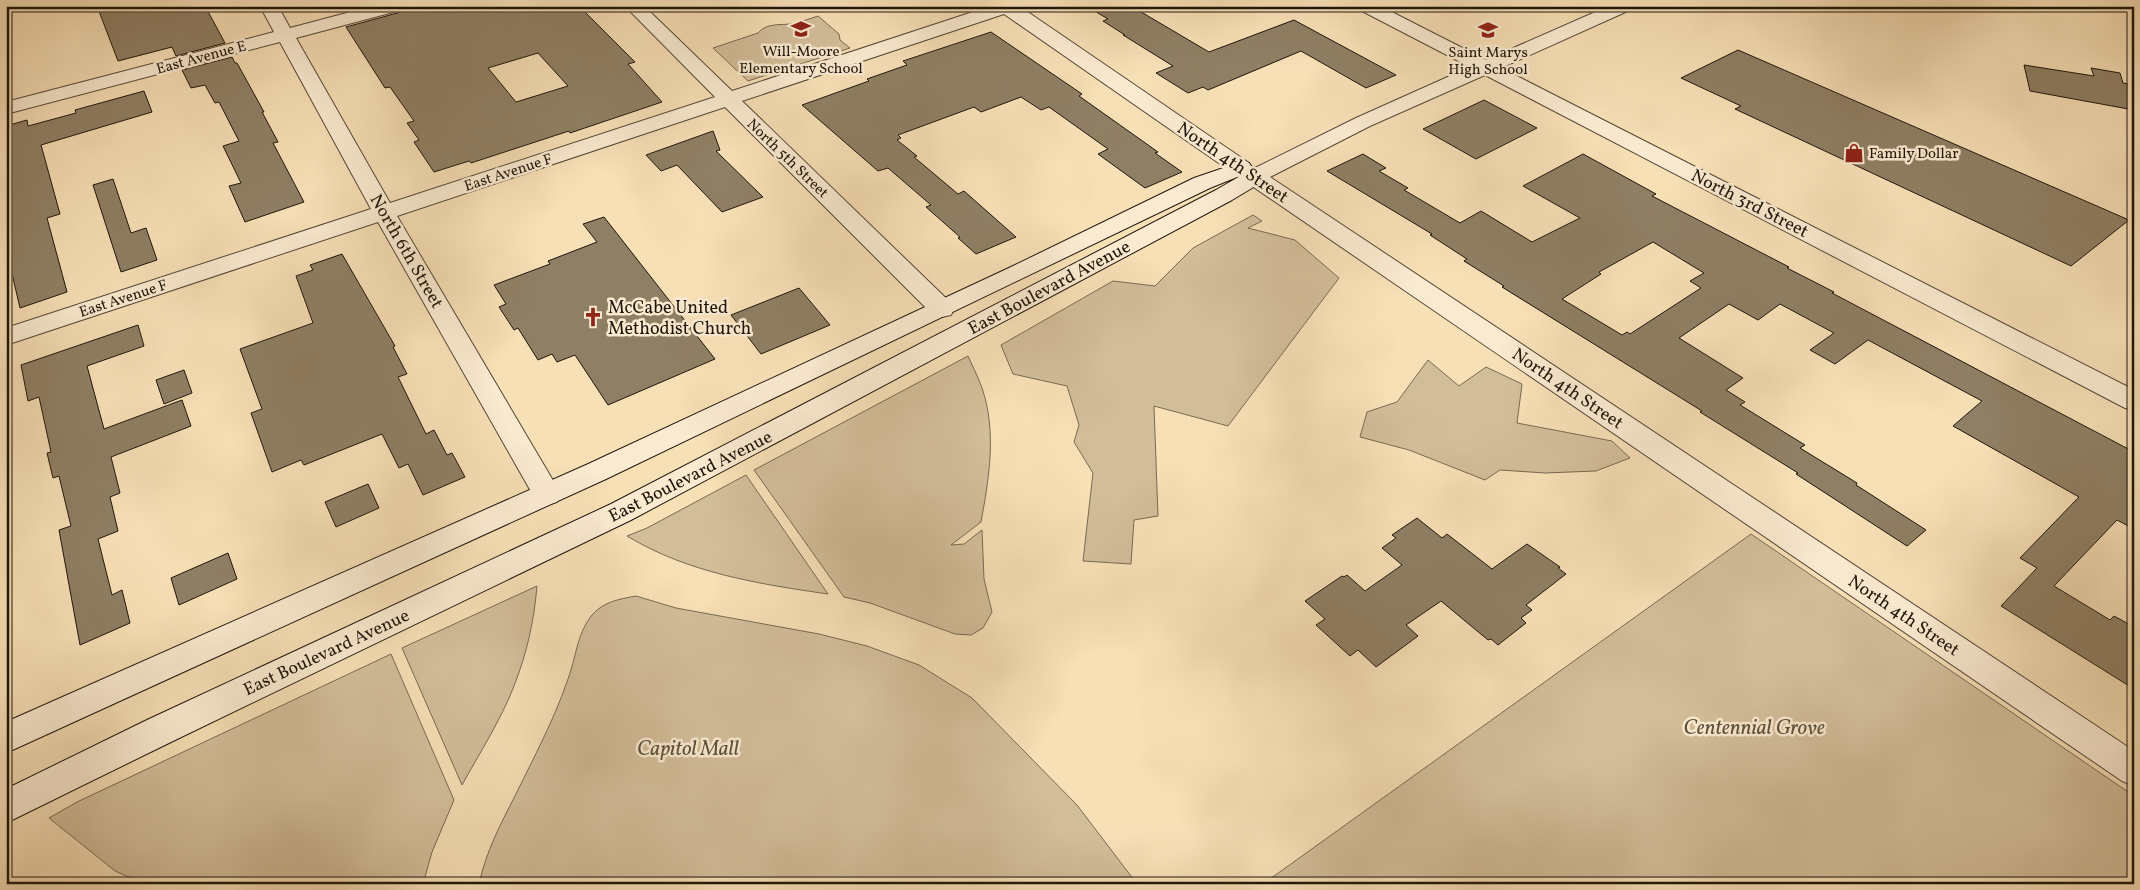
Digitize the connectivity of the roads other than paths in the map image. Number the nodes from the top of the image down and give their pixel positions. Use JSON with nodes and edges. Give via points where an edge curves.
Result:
{"nodes":[{"id":1,"x":269,"y":6,"type":"edge"},
{"id":2,"x":395,"y":6,"type":"edge"},
{"id":3,"x":634,"y":6,"type":"edge"},
{"id":4,"x":1366,"y":6,"type":"edge"},
{"id":5,"x":1624,"y":6,"type":"edge"},
{"id":6,"x":1006,"y":7,"type":"edge"},
{"id":7,"x":285,"y":35,"type":"junction"},
{"id":8,"x":1486,"y":68,"type":"junction"},
{"id":9,"x":728,"y":99,"type":"junction"},
{"id":10,"x":6,"y":108,"type":"edge"},
{"id":11,"x":1247,"y":172,"type":"junction"},
{"id":12,"x":384,"y":212,"type":"junction"},
{"id":13,"x":942,"y":309,"type":"junction"},
{"id":14,"x":6,"y":337,"type":"edge"},
{"id":15,"x":2134,"y":401,"type":"edge"},
{"id":16,"x":547,"y":494,"type":"junction"},
{"id":17,"x":6,"y":738,"type":"edge"},
{"id":18,"x":2134,"y":770,"type":"edge"},
{"id":19,"x":6,"y":807,"type":"edge"}],
"edges":[{"from":1,"to":7,"type":"street","name":"North 6th Street"},
{"from":2,"to":7,"type":"street","name":"East Avenue E"},
{"from":3,"to":9,"type":"street","name":"North 5th Street"},
{"from":4,"to":8,"type":"street","name":"North 3rd Street"},
{"from":5,"to":8,"type":"street","name":"East Boulevard Avenue"},
{"from":6,"to":9,"type":"street","name":"East Avenue F"},
{"from":6,"to":11,"type":"street","name":"North 4th Street"},
{"from":7,"to":10,"type":"street","name":"East Avenue E"},
{"from":7,"to":12,"type":"street","name":"North 6th Street"},
{"from":8,"to":11,"type":"street","name":"East Boulevard Avenue"},
{"from":8,"to":15,"type":"street","name":"North 3rd Street"},
{"from":9,"to":12,"type":"street","name":"East Avenue F"},
{"from":9,"to":13,"type":"street","name":"North 5th Street"},
{"from":11,"to":13,"type":"street","name":"East Boulevard Avenue","via":[[1202,183]]},
{"from":11,"to":18,"type":"street","name":"North 4th Street"},
{"from":11,"to":19,"type":"street","name":"East Boulevard Avenue","via":[[1224,195],[621,512]]},
{"from":12,"to":14,"type":"street","name":"East Avenue F"},
{"from":12,"to":16,"type":"street","name":"North 6th Street"},
{"from":13,"to":16,"type":"street","name":"East Boulevard Avenue"},
{"from":16,"to":17,"type":"street","name":"East Boulevard Avenue"}]}
